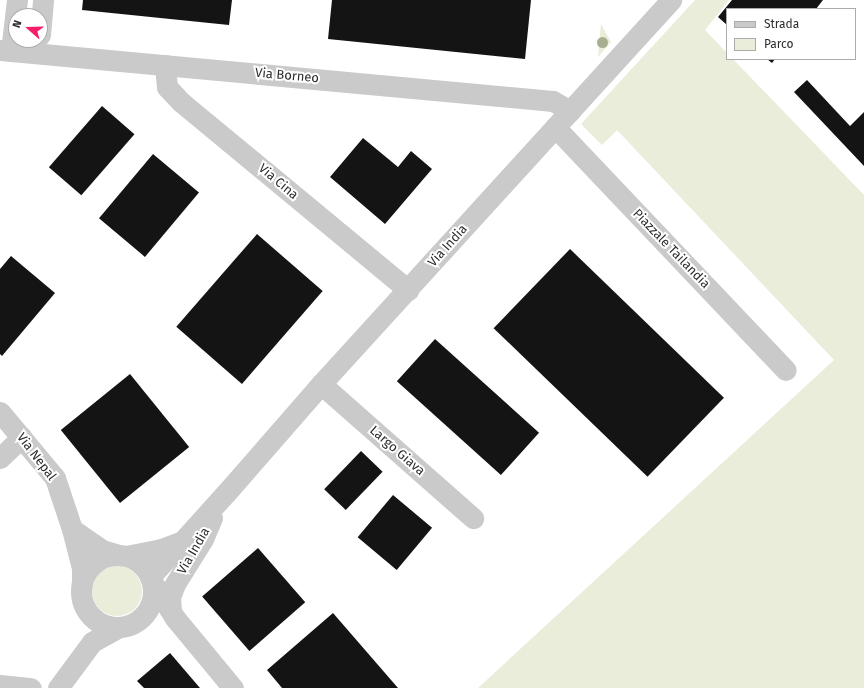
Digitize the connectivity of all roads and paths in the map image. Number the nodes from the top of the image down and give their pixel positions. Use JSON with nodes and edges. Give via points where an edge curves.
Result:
{"nodes":[{"id":1,"x":17,"y":0,"type":"edge"},
{"id":2,"x":671,"y":0,"type":"edge"},
{"id":3,"x":48,"y":45,"type":"edge"},
{"id":4,"x":5,"y":50,"type":"edge"},
{"id":5,"x":165,"y":65,"type":"junction"},
{"id":6,"x":570,"y":111,"type":"junction"},
{"id":7,"x":555,"y":127,"type":"junction"},
{"id":8,"x":408,"y":290,"type":"junction"},
{"id":9,"x":786,"y":370,"type":"dead end"},
{"id":10,"x":321,"y":384,"type":"junction"},
{"id":11,"x":0,"y":412,"type":"edge"},
{"id":12,"x":22,"y":437,"type":"junction"},
{"id":13,"x":0,"y":458,"type":"edge"},
{"id":14,"x":226,"y":494,"type":"junction"},
{"id":15,"x":473,"y":518,"type":"dead end"},
{"id":16,"x":72,"y":529,"type":"junction"},
{"id":17,"x":182,"y":541,"type":"junction"},
{"id":18,"x":123,"y":556,"type":"junction"},
{"id":19,"x":151,"y":578,"type":"junction"},
{"id":20,"x":82,"y":584,"type":"junction"},
{"id":21,"x":85,"y":608,"type":"junction"},
{"id":22,"x":175,"y":617,"type":"junction"},
{"id":23,"x":141,"y":618,"type":"junction"},
{"id":24,"x":119,"y":628,"type":"junction"},
{"id":25,"x":81,"y":656,"type":"junction"},
{"id":26,"x":0,"y":685,"type":"edge"},
{"id":27,"x":31,"y":688,"type":"edge"},
{"id":28,"x":58,"y":688,"type":"edge"},
{"id":29,"x":234,"y":688,"type":"edge"}],
"edges":[{"from":1,"to":4,"type":"street"},
{"from":2,"to":6,"type":"street","name":"Via India"},
{"from":3,"to":5,"type":"street","name":"Via Borneo"},
{"from":5,"to":6,"type":"street","name":"Via Borneo","via":[[552,101]]},
{"from":5,"to":8,"type":"street","name":"Via Cina","via":[[167,87],[177,98]]},
{"from":6,"to":7,"type":"street","name":"Via India"},
{"from":7,"to":8,"type":"street","name":"Via India"},
{"from":7,"to":9,"type":"street","name":"Piazzale Tailandia"},
{"from":8,"to":10,"type":"street","name":"Via India"},
{"from":10,"to":14,"type":"street","name":"Via India"},
{"from":10,"to":15,"type":"street","name":"Largo Giava"},
{"from":11,"to":12,"type":"street","name":"Via Nepal"},
{"from":12,"to":13,"type":"street"},
{"from":12,"to":16,"type":"street","name":"Via Nepal","via":[[55,478]]},
{"from":14,"to":17,"type":"street","name":"Via India"},
{"from":14,"to":22,"type":"street","name":"Via India","via":[[203,539],[175,584],[170,597]]},
{"from":16,"to":18,"type":"street","via":[[102,550]]},
{"from":16,"to":20,"type":"street","name":"Via Nepal","via":[[82,568]]},
{"from":17,"to":18,"type":"street","name":"Via India","via":[[161,549]]},
{"from":17,"to":19,"type":"street","name":"Via India"},
{"from":18,"to":19,"type":"street","via":[[144,568]]},
{"from":18,"to":20,"type":"street","via":[[100,560],[85,574]]},
{"from":19,"to":22,"type":"street"},
{"from":19,"to":23,"type":"street","via":[[152,601]]},
{"from":20,"to":21,"type":"street","name":"Via Nepal","via":[[81,596]]},
{"from":21,"to":24,"type":"street","via":[[99,623]]},
{"from":21,"to":25,"type":"street","name":"Via Nepal"},
{"from":22,"to":23,"type":"street"},
{"from":22,"to":29,"type":"street"},
{"from":23,"to":24,"type":"street","via":[[131,625]]},
{"from":24,"to":25,"type":"street","via":[[92,642]]},
{"from":25,"to":28,"type":"street"},
{"from":26,"to":27,"type":"street"}]}
